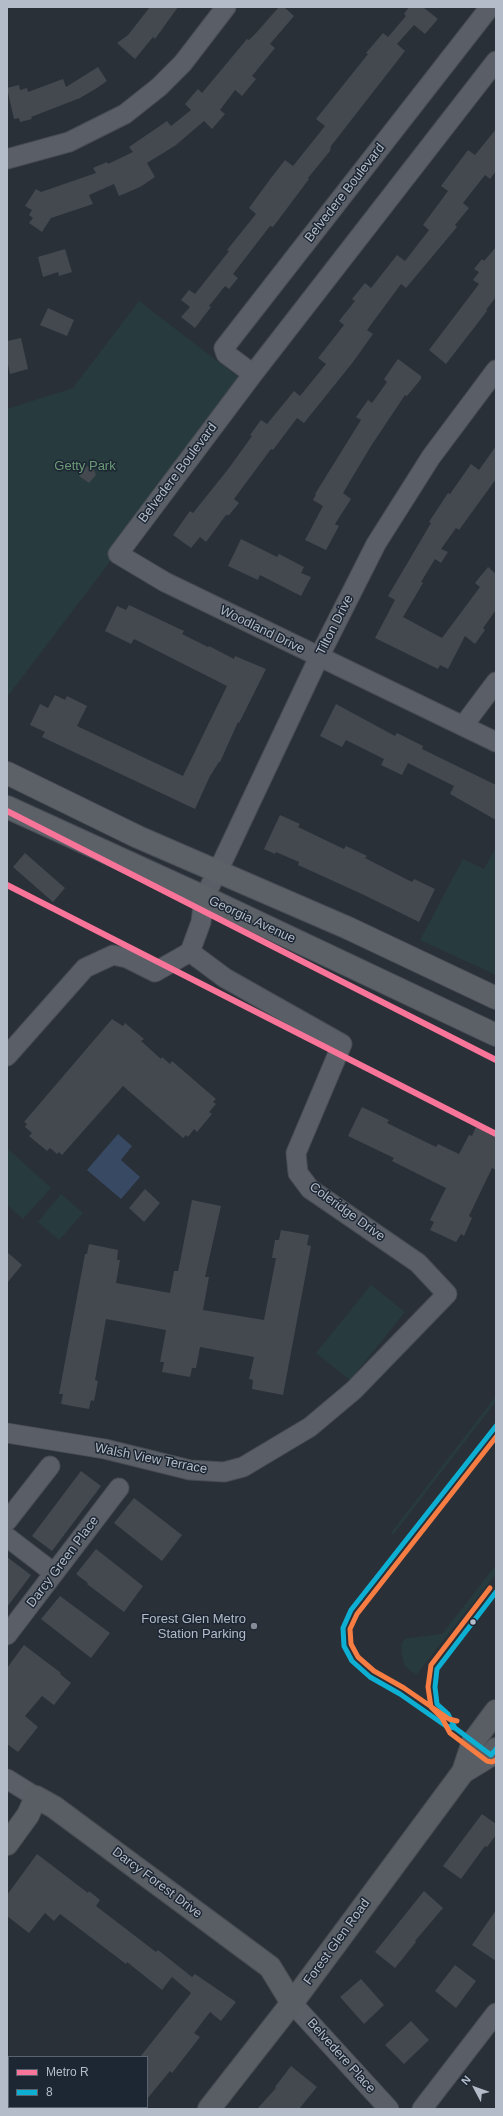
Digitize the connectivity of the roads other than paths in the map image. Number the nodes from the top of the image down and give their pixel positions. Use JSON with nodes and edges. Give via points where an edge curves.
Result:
{"nodes":[{"id":1,"x":226,"y":7,"type":"edge"},
{"id":2,"x":490,"y":7,"type":"edge"},
{"id":3,"x":496,"y":61,"type":"edge"},
{"id":4,"x":7,"y":159,"type":"edge"},
{"id":5,"x":496,"y":370,"type":"edge"},
{"id":6,"x":253,"y":374,"type":"junction"},
{"id":7,"x":118,"y":554,"type":"joint"},
{"id":8,"x":319,"y":657,"type":"junction"},
{"id":9,"x":496,"y":682,"type":"edge"},
{"id":10,"x":462,"y":726,"type":"junction"},
{"id":11,"x":496,"y":742,"type":"edge"},
{"id":12,"x":7,"y":773,"type":"edge"},
{"id":13,"x":7,"y":807,"type":"edge"},
{"id":14,"x":218,"y":871,"type":"junction"},
{"id":15,"x":204,"y":897,"type":"junction"},
{"id":16,"x":190,"y":952,"type":"junction"},
{"id":17,"x":496,"y":998,"type":"edge"},
{"id":18,"x":496,"y":1035,"type":"edge"},
{"id":19,"x":7,"y":1056,"type":"edge"},
{"id":20,"x":447,"y":1294,"type":"joint"},
{"id":21,"x":7,"y":1433,"type":"edge"},
{"id":22,"x":50,"y":1466,"type":"dead end"},
{"id":23,"x":119,"y":1488,"type":"dead end"},
{"id":24,"x":7,"y":1521,"type":"edge"},
{"id":25,"x":7,"y":1537,"type":"edge"},
{"id":26,"x":54,"y":1573,"type":"junction"},
{"id":27,"x":7,"y":1635,"type":"edge"},
{"id":28,"x":496,"y":1711,"type":"edge"},
{"id":29,"x":474,"y":1742,"type":"junction"},
{"id":30,"x":494,"y":1754,"type":"edge"},
{"id":31,"x":463,"y":1772,"type":"junction"},
{"id":32,"x":7,"y":1779,"type":"edge"},
{"id":33,"x":36,"y":1797,"type":"junction"},
{"id":34,"x":7,"y":1844,"type":"edge"},
{"id":35,"x":292,"y":2003,"type":"junction"},
{"id":36,"x":496,"y":2013,"type":"edge"},
{"id":37,"x":209,"y":2109,"type":"edge"},
{"id":38,"x":389,"y":2109,"type":"edge"},
{"id":39,"x":422,"y":2109,"type":"edge"}],
"edges":[{"from":1,"to":4,"type":"street","via":[[183,63],[159,87],[125,114],[69,142]]},
{"from":2,"to":6,"type":"street","name":"Belvedere Boulevard","via":[[224,348],[226,354]]},
{"from":3,"to":6,"type":"street","name":"Belvedere Boulevard"},
{"from":5,"to":8,"type":"street","name":"Tilton Drive","via":[[430,457],[380,537]]},
{"from":6,"to":7,"type":"street","name":"Belvedere Boulevard"},
{"from":7,"to":8,"type":"street","name":"Woodland Drive","via":[[165,582]]},
{"from":8,"to":10,"type":"street","name":"Woodland Drive"},
{"from":8,"to":14,"type":"street","name":"Tilton Drive"},
{"from":9,"to":10,"type":"street"},
{"from":10,"to":11,"type":"street","name":"Woodland Drive"},
{"from":12,"to":14,"type":"main road","via":[[138,837]]},
{"from":13,"to":15,"type":"main road","name":"Georgia Avenue"},
{"from":14,"to":15,"type":"street","name":"Tilton Drive"},
{"from":14,"to":17,"type":"main road","via":[[348,928]]},
{"from":15,"to":16,"type":"street","name":"Tilton Drive","via":[[200,922]]},
{"from":15,"to":18,"type":"main road","name":"Georgia Avenue"},
{"from":16,"to":19,"type":"street","via":[[154,972],[127,958],[113,955],[85,968]]},
{"from":16,"to":20,"type":"street","name":"Coleridge Drive","via":[[225,978],[342,1044],[296,1153],[298,1173],[310,1189],[418,1263]]},
{"from":20,"to":21,"type":"street","name":"Walsh View Terrace","via":[[354,1390],[310,1427],[243,1467],[224,1472],[190,1470],[105,1449]]},
{"from":22,"to":24,"type":"street"},
{"from":23,"to":26,"type":"street","name":"Darcy Green Place"},
{"from":25,"to":26,"type":"street"},
{"from":26,"to":27,"type":"street","name":"Darcy Green Place"},
{"from":28,"to":29,"type":"main road","name":"Forest Glen Road"},
{"from":29,"to":30,"type":"street"},
{"from":29,"to":31,"type":"main road","name":"Forest Glen Road"},
{"from":30,"to":31,"type":"main road","name":"Forest Glen Road"},
{"from":31,"to":35,"type":"main road","name":"Forest Glen Road"},
{"from":32,"to":33,"type":"street","name":"Darcy Forest Drive"},
{"from":33,"to":34,"type":"main road","via":[[28,1815]]},
{"from":33,"to":35,"type":"main road","name":"Darcy Forest Drive","via":[[54,1807],[270,1968]]},
{"from":35,"to":37,"type":"main road","name":"Forest Glen Road"},
{"from":35,"to":38,"type":"street","name":"Belvedere Place"},
{"from":36,"to":39,"type":"street"}]}
